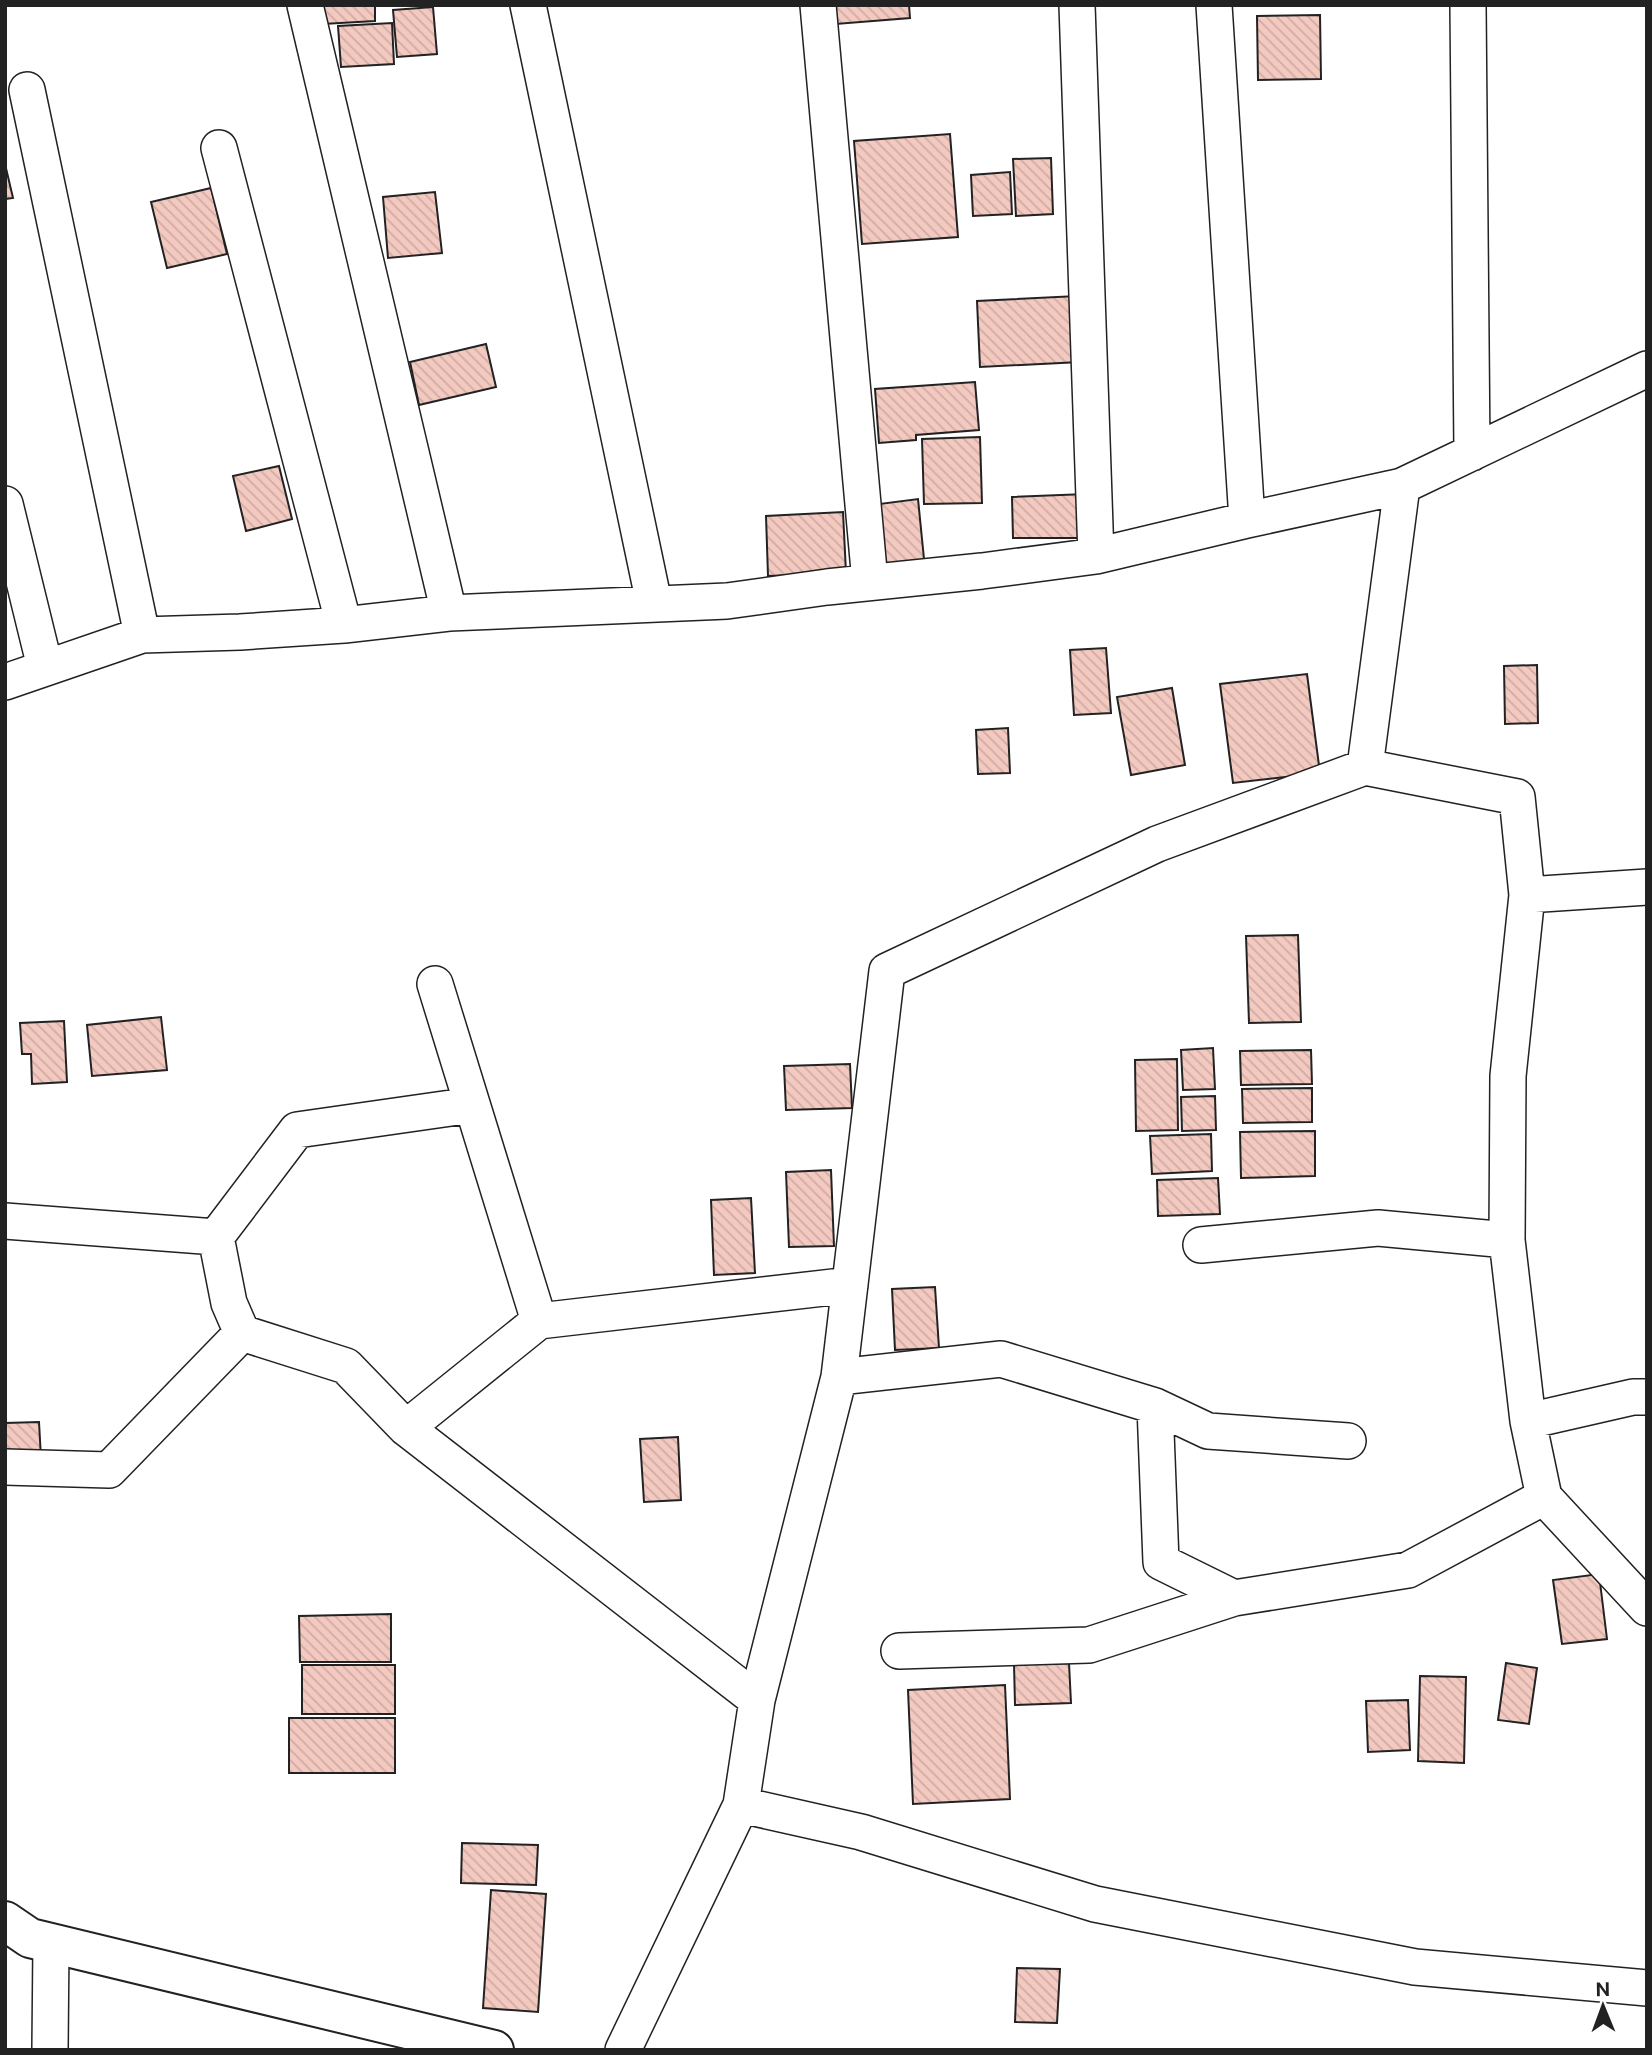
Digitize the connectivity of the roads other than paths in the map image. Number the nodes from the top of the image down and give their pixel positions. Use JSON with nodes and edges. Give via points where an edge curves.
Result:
{"nodes":[{"id":1,"x":305,"y":5,"type":"edge"},
{"id":2,"x":528,"y":5,"type":"edge"},
{"id":3,"x":818,"y":5,"type":"edge"},
{"id":4,"x":1077,"y":5,"type":"edge"},
{"id":5,"x":1214,"y":5,"type":"edge"},
{"id":6,"x":1468,"y":5,"type":"edge"},
{"id":7,"x":27,"y":90,"type":"dead end"},
{"id":8,"x":219,"y":148,"type":"dead end"},
{"id":9,"x":1647,"y":369,"type":"edge"},
{"id":10,"x":1472,"y":453,"type":"junction"},
{"id":11,"x":1402,"y":486,"type":"junction"},
{"id":12,"x":5,"y":504,"type":"edge"},
{"id":13,"x":1247,"y":520,"type":"junction"},
{"id":14,"x":1096,"y":556,"type":"junction"},
{"id":15,"x":870,"y":582,"type":"junction"},
{"id":16,"x":654,"y":603,"type":"junction"},
{"id":17,"x":449,"y":613,"type":"junction"},
{"id":18,"x":344,"y":625,"type":"junction"},
{"id":19,"x":142,"y":635,"type":"junction"},
{"id":20,"x":45,"y":667,"type":"junction"},
{"id":21,"x":5,"y":682,"type":"edge"},
{"id":22,"x":1365,"y":767,"type":"junction"},
{"id":23,"x":1647,"y":887,"type":"edge"},
{"id":24,"x":1527,"y":895,"type":"junction"},
{"id":25,"x":435,"y":984,"type":"dead end"},
{"id":26,"x":472,"y":1105,"type":"junction"},
{"id":27,"x":5,"y":1221,"type":"edge"},
{"id":28,"x":216,"y":1237,"type":"junction"},
{"id":29,"x":1507,"y":1240,"type":"junction"},
{"id":30,"x":1201,"y":1245,"type":"dead end"},
{"id":31,"x":850,"y":1285,"type":"junction"},
{"id":32,"x":539,"y":1321,"type":"junction"},
{"id":33,"x":242,"y":1332,"type":"junction"},
{"id":34,"x":839,"y":1377,"type":"junction"},
{"id":35,"x":1647,"y":1397,"type":"edge"},
{"id":36,"x":1155,"y":1406,"type":"junction"},
{"id":37,"x":1528,"y":1421,"type":"junction"},
{"id":38,"x":406,"y":1428,"type":"junction"},
{"id":39,"x":1348,"y":1441,"type":"dead end"},
{"id":40,"x":5,"y":1468,"type":"edge"},
{"id":41,"x":1544,"y":1497,"type":"junction"},
{"id":42,"x":1234,"y":1598,"type":"junction"},
{"id":43,"x":1647,"y":1608,"type":"edge"},
{"id":44,"x":899,"y":1651,"type":"dead end"},
{"id":45,"x":757,"y":1700,"type":"junction"},
{"id":46,"x":741,"y":1805,"type":"junction"},
{"id":47,"x":5,"y":1922,"type":"edge"},
{"id":48,"x":51,"y":1943,"type":"junction"},
{"id":49,"x":1647,"y":1988,"type":"edge"},
{"id":50,"x":50,"y":2050,"type":"edge"},
{"id":51,"x":494,"y":2050,"type":"edge"},
{"id":52,"x":623,"y":2050,"type":"edge"}],
"edges":[{"from":1,"to":17,"type":"street"},
{"from":2,"to":16,"type":"street"},
{"from":3,"to":15,"type":"street"},
{"from":4,"to":14,"type":"street"},
{"from":5,"to":13,"type":"street"},
{"from":6,"to":10,"type":"street"},
{"from":7,"to":19,"type":"street"},
{"from":8,"to":18,"type":"street"},
{"from":9,"to":10,"type":"street"},
{"from":10,"to":11,"type":"street"},
{"from":11,"to":13,"type":"street"},
{"from":11,"to":22,"type":"street"},
{"from":12,"to":20,"type":"street"},
{"from":13,"to":14,"type":"street"},
{"from":14,"to":15,"type":"street"},
{"from":15,"to":16,"type":"street","via":[[727,601]]},
{"from":16,"to":17,"type":"street"},
{"from":17,"to":18,"type":"street"},
{"from":18,"to":19,"type":"street"},
{"from":19,"to":20,"type":"street"},
{"from":20,"to":21,"type":"street"},
{"from":22,"to":24,"type":"street","via":[[1517,797]]},
{"from":22,"to":31,"type":"street","via":[[1157,844],[887,971]]},
{"from":23,"to":24,"type":"street"},
{"from":24,"to":29,"type":"street","via":[[1508,1076]]},
{"from":25,"to":26,"type":"street"},
{"from":26,"to":28,"type":"street","via":[[297,1130]]},
{"from":26,"to":32,"type":"street"},
{"from":27,"to":28,"type":"street"},
{"from":28,"to":33,"type":"street","via":[[229,1303]]},
{"from":29,"to":30,"type":"street","via":[[1378,1228]]},
{"from":29,"to":37,"type":"street"},
{"from":31,"to":32,"type":"street"},
{"from":31,"to":34,"type":"street"},
{"from":32,"to":38,"type":"street"},
{"from":33,"to":38,"type":"street","via":[[346,1366]]},
{"from":33,"to":40,"type":"street","via":[[110,1470]]},
{"from":34,"to":36,"type":"street","via":[[1001,1359]]},
{"from":34,"to":45,"type":"street"},
{"from":35,"to":37,"type":"street"},
{"from":36,"to":39,"type":"street","via":[[1208,1431]]},
{"from":36,"to":42,"type":"street","via":[[1161,1562]]},
{"from":37,"to":41,"type":"street"},
{"from":38,"to":45,"type":"street"},
{"from":41,"to":42,"type":"street","via":[[1408,1570]]},
{"from":41,"to":43,"type":"street"},
{"from":42,"to":44,"type":"street","via":[[1089,1645]]},
{"from":45,"to":46,"type":"street"},
{"from":46,"to":49,"type":"street","via":[[861,1832],[1095,1904],[1415,1968]]},
{"from":46,"to":52,"type":"street"},
{"from":47,"to":48,"type":"street","via":[[30,1938]]},
{"from":48,"to":50,"type":"street"},
{"from":48,"to":51,"type":"street"}]}
